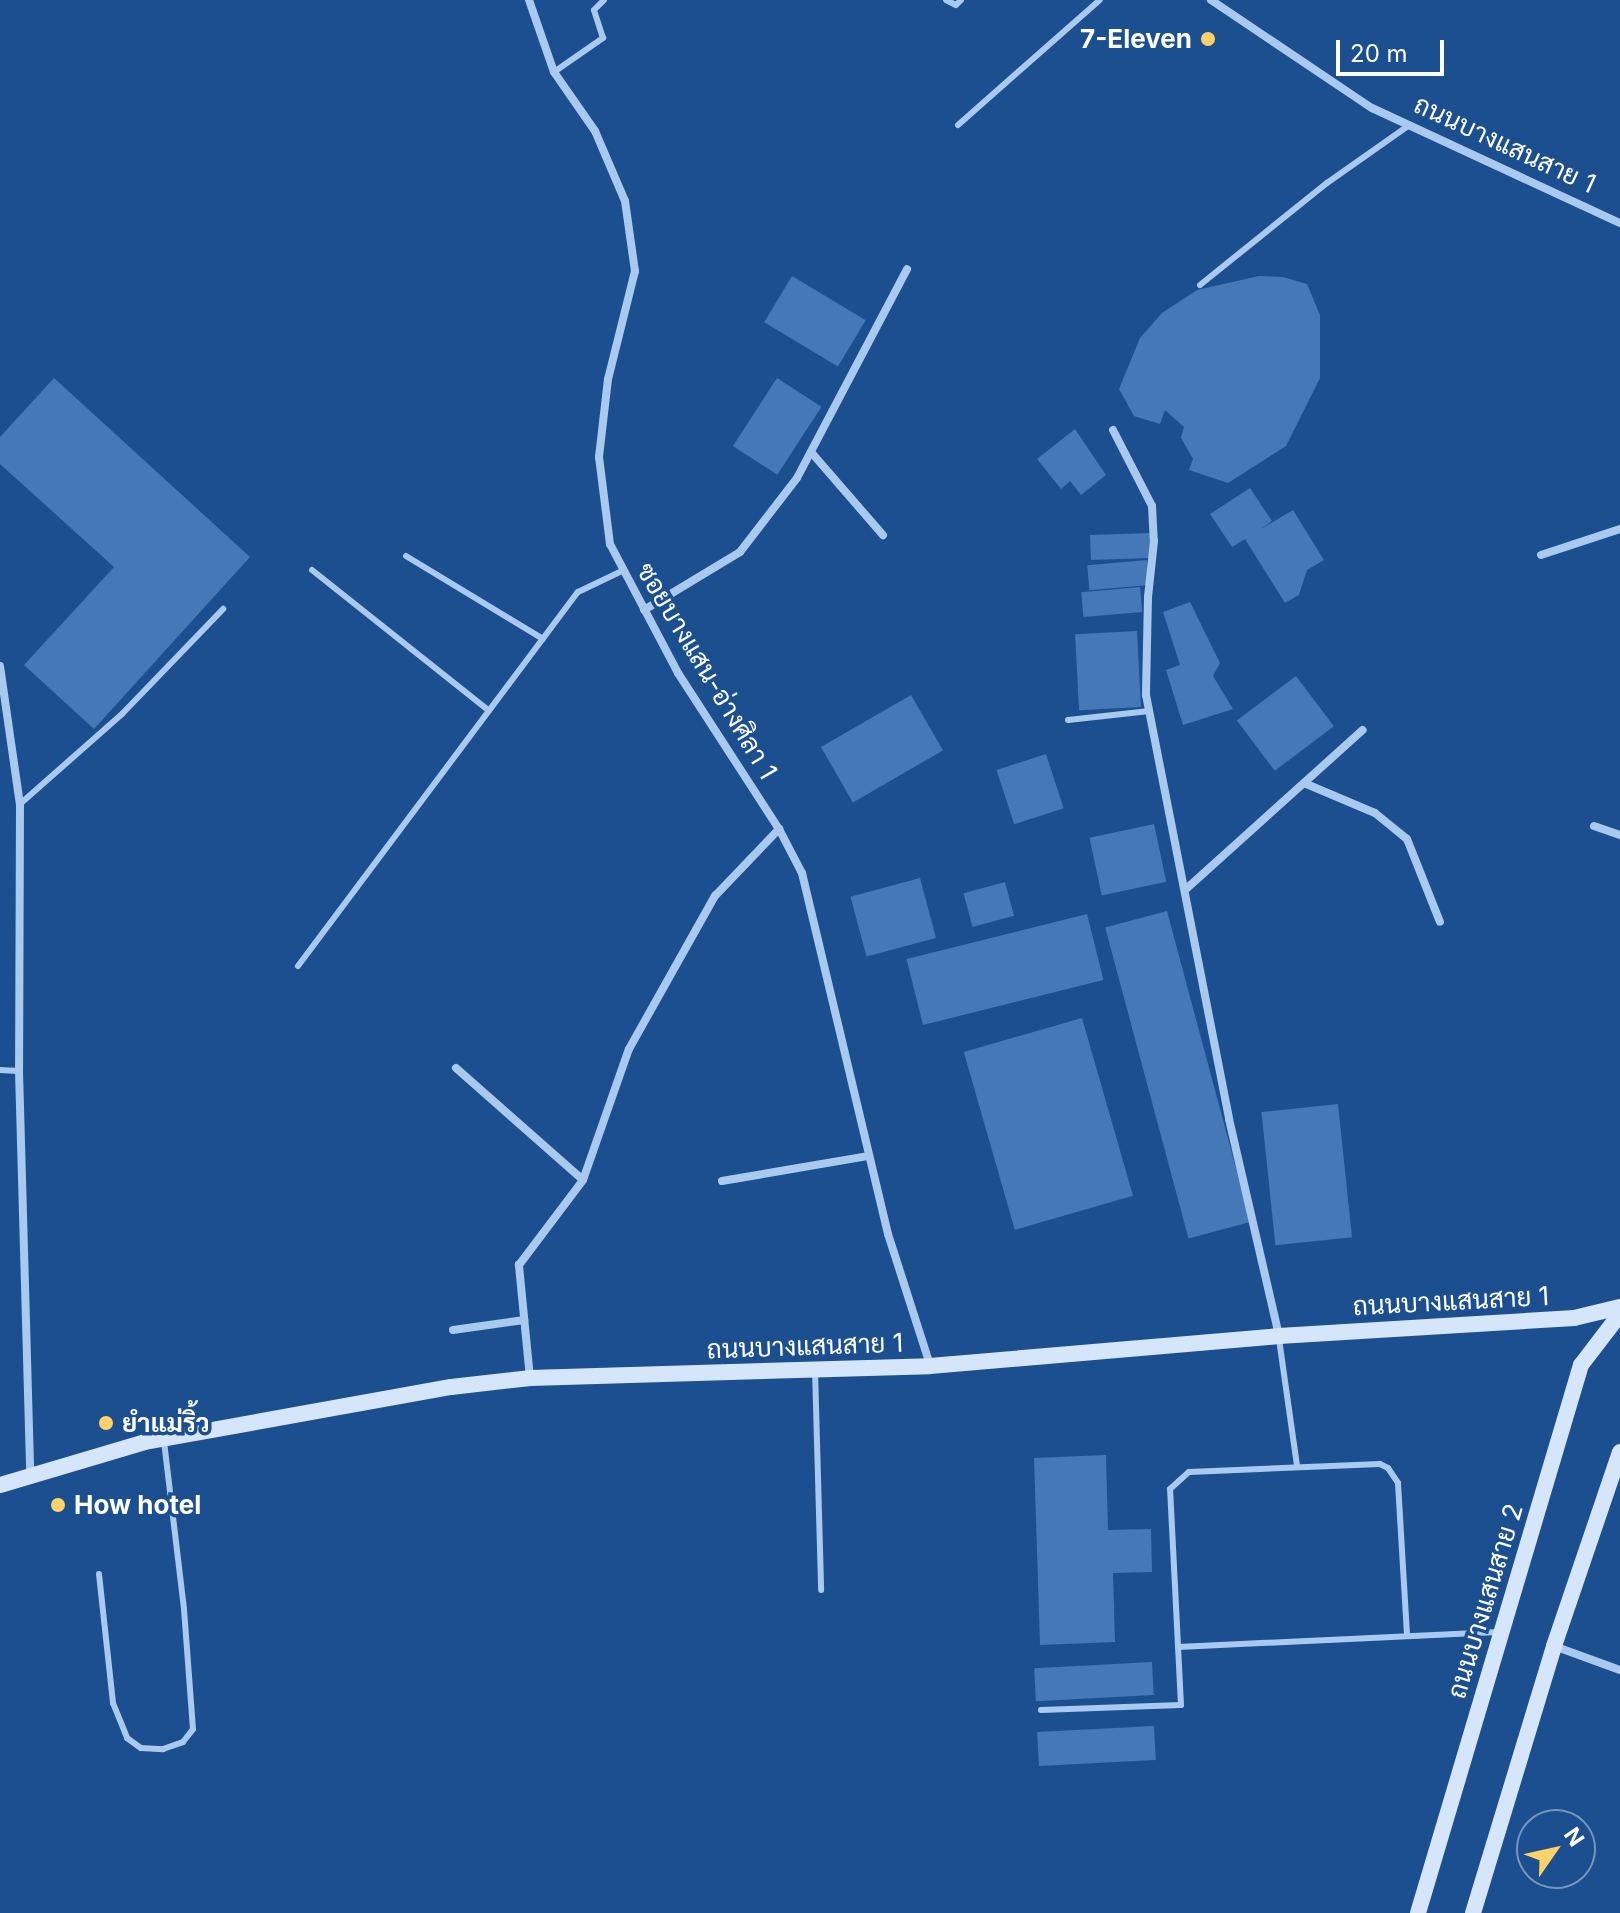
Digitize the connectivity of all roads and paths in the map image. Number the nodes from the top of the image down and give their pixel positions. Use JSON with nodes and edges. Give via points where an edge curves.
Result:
{"nodes":[{"id":1,"x":529,"y":0,"type":"edge"},
{"id":2,"x":604,"y":0,"type":"edge"},
{"id":3,"x":946,"y":0,"type":"edge"},
{"id":4,"x":961,"y":0,"type":"edge"},
{"id":5,"x":1100,"y":0,"type":"edge"},
{"id":6,"x":1211,"y":0,"type":"edge"},
{"id":7,"x":554,"y":72,"type":"junction"},
{"id":8,"x":958,"y":125,"type":"dead end"},
{"id":9,"x":1408,"y":126,"type":"junction"},
{"id":10,"x":1620,"y":223,"type":"edge"},
{"id":11,"x":907,"y":269,"type":"dead end"},
{"id":12,"x":1200,"y":285,"type":"dead end"},
{"id":13,"x":1113,"y":430,"type":"dead end"},
{"id":14,"x":811,"y":452,"type":"junction"},
{"id":15,"x":1620,"y":529,"type":"edge"},
{"id":16,"x":883,"y":535,"type":"dead end"},
{"id":17,"x":1541,"y":555,"type":"dead end"},
{"id":18,"x":406,"y":556,"type":"dead end"},
{"id":19,"x":312,"y":570,"type":"dead end"},
{"id":20,"x":624,"y":570,"type":"junction"},
{"id":21,"x":223,"y":609,"type":"dead end"},
{"id":22,"x":644,"y":610,"type":"junction"},
{"id":23,"x":543,"y":639,"type":"junction"},
{"id":24,"x":0,"y":666,"type":"edge"},
{"id":25,"x":489,"y":711,"type":"junction"},
{"id":26,"x":1150,"y":711,"type":"junction"},
{"id":27,"x":1068,"y":720,"type":"dead end"},
{"id":28,"x":1363,"y":730,"type":"dead end"},
{"id":29,"x":1304,"y":783,"type":"junction"},
{"id":30,"x":20,"y":804,"type":"junction"},
{"id":31,"x":1594,"y":826,"type":"dead end"},
{"id":32,"x":779,"y":829,"type":"junction"},
{"id":33,"x":1620,"y":835,"type":"edge"},
{"id":34,"x":1185,"y":890,"type":"junction"},
{"id":35,"x":1440,"y":922,"type":"dead end"},
{"id":36,"x":298,"y":966,"type":"dead end"},
{"id":37,"x":456,"y":1068,"type":"dead end"},
{"id":38,"x":0,"y":1070,"type":"edge"},
{"id":39,"x":19,"y":1071,"type":"junction"},
{"id":40,"x":869,"y":1156,"type":"junction"},
{"id":41,"x":583,"y":1180,"type":"junction"},
{"id":42,"x":722,"y":1181,"type":"dead end"},
{"id":43,"x":1620,"y":1307,"type":"edge"},
{"id":44,"x":1620,"y":1314,"type":"edge"},
{"id":45,"x":524,"y":1320,"type":"junction"},
{"id":46,"x":453,"y":1330,"type":"dead end"},
{"id":47,"x":1279,"y":1336,"type":"junction"},
{"id":48,"x":930,"y":1366,"type":"junction"},
{"id":49,"x":815,"y":1370,"type":"junction"},
{"id":50,"x":530,"y":1378,"type":"junction"},
{"id":51,"x":163,"y":1439,"type":"junction"},
{"id":52,"x":1620,"y":1452,"type":"edge"},
{"id":53,"x":1297,"y":1466,"type":"junction"},
{"id":54,"x":30,"y":1478,"type":"junction"},
{"id":55,"x":0,"y":1485,"type":"edge"},
{"id":56,"x":99,"y":1574,"type":"dead end"},
{"id":57,"x":821,"y":1590,"type":"dead end"},
{"id":58,"x":1501,"y":1631,"type":"junction"},
{"id":59,"x":1407,"y":1636,"type":"junction"},
{"id":60,"x":1554,"y":1646,"type":"junction"},
{"id":61,"x":1178,"y":1647,"type":"junction"},
{"id":62,"x":1620,"y":1670,"type":"edge"},
{"id":63,"x":1041,"y":1710,"type":"dead end"},
{"id":64,"x":1418,"y":1913,"type":"edge"},
{"id":65,"x":1473,"y":1913,"type":"edge"}],
"edges":[{"from":1,"to":7,"type":"street","name":"ซอยบางแสน-อ่างศิลา 1"},
{"from":2,"to":7,"type":"lane","via":[[594,10],[603,38]]},
{"from":3,"to":4,"type":"lane","via":[[956,5]]},
{"from":5,"to":8,"type":"lane"},
{"from":6,"to":9,"type":"street","name":"ถนนบางแสนสาย 1","via":[[1372,108]]},
{"from":7,"to":20,"type":"street","name":"ซอยบางแสน-อ่างศิลา 1","via":[[595,131],[625,201],[635,271],[608,379],[599,457],[610,544]]},
{"from":9,"to":10,"type":"street","name":"ถนนบางแสนสาย 1"},
{"from":9,"to":12,"type":"lane"},
{"from":11,"to":14,"type":"street"},
{"from":13,"to":26,"type":"street","via":[[1152,506],[1146,695]]},
{"from":14,"to":16,"type":"street"},
{"from":14,"to":22,"type":"street","via":[[740,552]]},
{"from":15,"to":17,"type":"street"},
{"from":18,"to":23,"type":"lane"},
{"from":19,"to":25,"type":"lane"},
{"from":20,"to":22,"type":"street","name":"ซอยบางแสน-อ่างศิลา 1"},
{"from":20,"to":23,"type":"lane","via":[[578,592]]},
{"from":21,"to":30,"type":"lane","via":[[122,714]]},
{"from":22,"to":32,"type":"street","name":"ซอยบางแสน-อ่างศิลา 1","via":[[678,673]]},
{"from":23,"to":25,"type":"lane"},
{"from":24,"to":30,"type":"street"},
{"from":25,"to":36,"type":"lane"},
{"from":26,"to":27,"type":"lane"},
{"from":26,"to":34,"type":"street"},
{"from":28,"to":29,"type":"street"},
{"from":29,"to":34,"type":"street"},
{"from":29,"to":35,"type":"street","via":[[1375,813],[1407,839]]},
{"from":30,"to":39,"type":"street"},
{"from":31,"to":33,"type":"street"},
{"from":32,"to":40,"type":"street","name":"ซอยบางแสน-อ่างศิลา 1","via":[[802,873]]},
{"from":32,"to":41,"type":"street","via":[[715,896],[629,1049]]},
{"from":34,"to":47,"type":"street","via":[[1229,1119]]},
{"from":37,"to":41,"type":"street"},
{"from":38,"to":39,"type":"lane"},
{"from":39,"to":54,"type":"street"},
{"from":40,"to":42,"type":"street"},
{"from":40,"to":48,"type":"street","name":"ซอยบางแสน-อ่างศิลา 1"},
{"from":41,"to":45,"type":"street","via":[[519,1265]]},
{"from":43,"to":47,"type":"street","name":"ถนนบางแสนสาย 1","via":[[1574,1318]]},
{"from":44,"to":58,"type":"street","name":"ถนนบางแสนสาย 2","via":[[1581,1365]]},
{"from":45,"to":46,"type":"street"},
{"from":45,"to":50,"type":"street"},
{"from":47,"to":48,"type":"street","name":"ถนนบางแสนสาย 1"},
{"from":47,"to":53,"type":"lane"},
{"from":48,"to":49,"type":"street","name":"ถนนบางแสนสาย 1"},
{"from":49,"to":50,"type":"street","name":"ถนนบางแสนสาย 1"},
{"from":49,"to":57,"type":"lane"},
{"from":50,"to":51,"type":"street","name":"ถนนบางแสนสาย 1","via":[[451,1387]]},
{"from":51,"to":54,"type":"street","name":"ถนนบางแสนสาย 1"},
{"from":51,"to":56,"type":"lane","via":[[193,1729],[183,1742],[163,1749],[141,1748],[127,1738],[113,1703]]},
{"from":52,"to":60,"type":"street"},
{"from":53,"to":59,"type":"lane","via":[[1380,1464],[1394,1476]]},
{"from":53,"to":61,"type":"lane","via":[[1189,1472],[1170,1489]]},
{"from":54,"to":55,"type":"street","name":"ถนนบางแสนสาย 1"},
{"from":58,"to":59,"type":"lane"},
{"from":58,"to":64,"type":"street","name":"ถนนบางแสนสาย 2"},
{"from":59,"to":61,"type":"lane"},
{"from":60,"to":62,"type":"street"},
{"from":60,"to":65,"type":"street"},
{"from":61,"to":63,"type":"lane","via":[[1181,1705]]}]}
